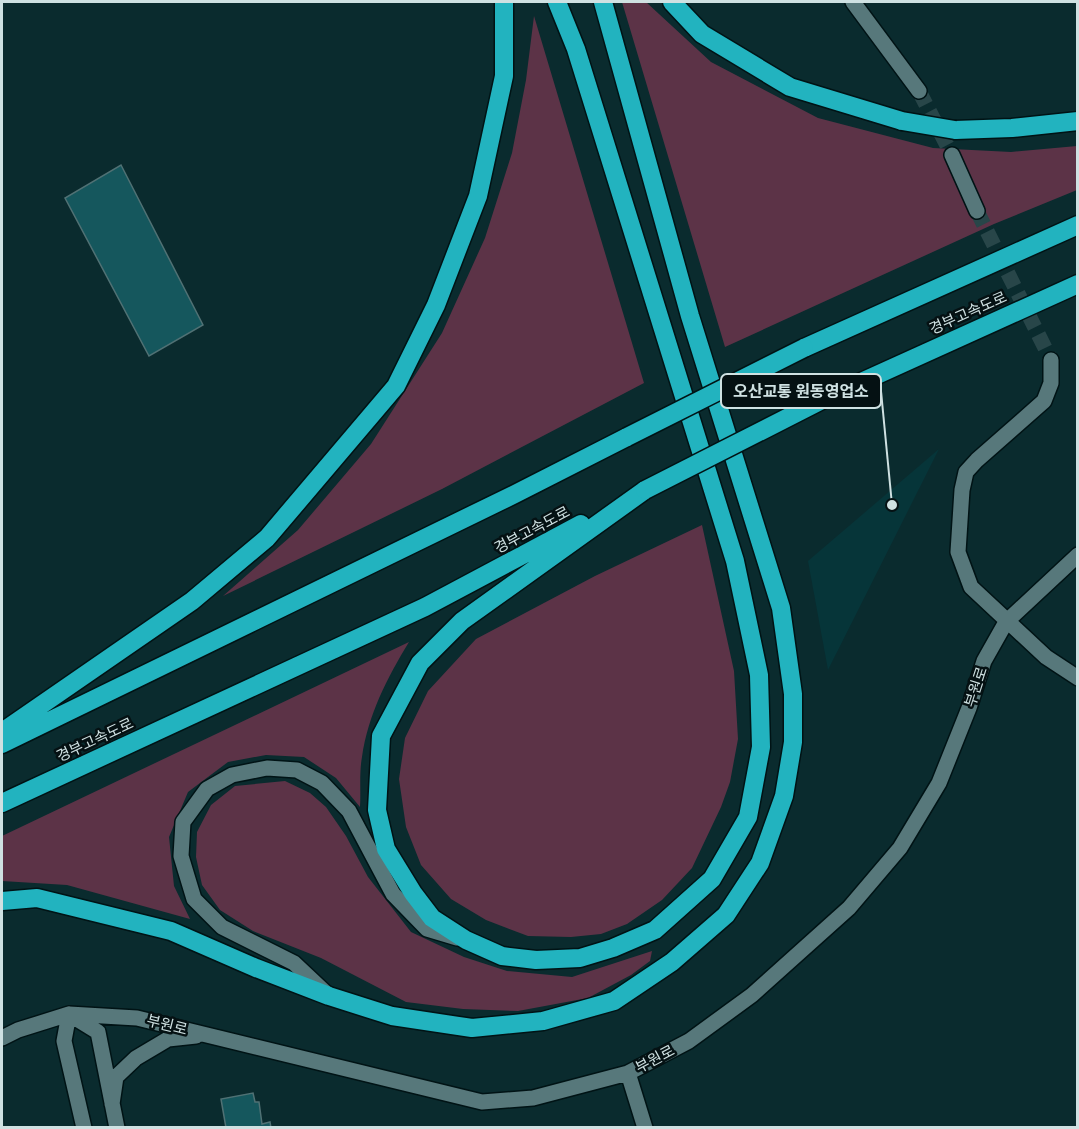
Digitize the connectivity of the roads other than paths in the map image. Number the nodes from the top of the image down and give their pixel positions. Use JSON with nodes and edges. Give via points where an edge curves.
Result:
{"nodes":[{"id":1,"x":504,"y":2,"type":"edge"},
{"id":2,"x":557,"y":2,"type":"edge"},
{"id":3,"x":603,"y":2,"type":"edge"},
{"id":4,"x":672,"y":2,"type":"edge"},
{"id":5,"x":853,"y":2,"type":"edge"},
{"id":6,"x":919,"y":91,"type":"tunnel mouth"},
{"id":7,"x":1077,"y":121,"type":"edge"},
{"id":8,"x":952,"y":155,"type":"tunnel mouth"},
{"id":9,"x":977,"y":211,"type":"tunnel mouth"},
{"id":10,"x":1077,"y":225,"type":"edge"},
{"id":11,"x":1077,"y":284,"type":"edge"},
{"id":12,"x":1051,"y":360,"type":"tunnel mouth"},
{"id":13,"x":645,"y":490,"type":"junction"},
{"id":14,"x":1077,"y":555,"type":"edge"},
{"id":15,"x":1006,"y":622,"type":"junction"},
{"id":16,"x":1077,"y":678,"type":"edge"},
{"id":17,"x":2,"y":732,"type":"edge"},
{"id":18,"x":2,"y":744,"type":"edge"},
{"id":19,"x":2,"y":803,"type":"edge"},
{"id":20,"x":2,"y":901,"type":"edge"},
{"id":21,"x":466,"y":940,"type":"junction"},
{"id":22,"x":329,"y":996,"type":"junction"},
{"id":23,"x":69,"y":1014,"type":"junction"},
{"id":24,"x":207,"y":1035,"type":"junction"},
{"id":25,"x":2,"y":1038,"type":"edge"},
{"id":26,"x":628,"y":1073,"type":"junction"},
{"id":27,"x":112,"y":1104,"type":"junction"},
{"id":28,"x":84,"y":1128,"type":"edge"},
{"id":29,"x":117,"y":1128,"type":"edge"},
{"id":30,"x":645,"y":1128,"type":"edge"}],
"edges":[{"from":1,"to":17,"type":"highway","via":[[504,76],[478,196],[436,305],[396,386],[267,538],[192,600]]},
{"from":2,"to":21,"type":"highway","via":[[576,49],[735,561],[759,675],[761,747],[748,817],[712,879],[655,930],[580,958],[536,960],[502,956]]},
{"from":3,"to":22,"type":"highway","via":[[690,316],[780,608],[793,694],[793,742],[784,796],[760,863],[726,915],[672,962],[614,1001],[543,1021],[472,1028],[392,1016]]},
{"from":4,"to":7,"type":"highway","bridge":true,"via":[[702,34],[790,87],[902,121],[956,130]]},
{"from":5,"to":6,"type":"street"},
{"from":8,"to":9,"type":"street"},
{"from":10,"to":18,"type":"highway","bridge":true,"via":[[804,348]]},
{"from":11,"to":13,"type":"highway","name":"경부고속도로","bridge":true,"via":[[826,398]]},
{"from":12,"to":15,"type":"street","via":[[1051,383],[1044,401],[977,460],[966,472],[962,490],[958,552],[971,587]]},
{"from":13,"to":19,"type":"highway","name":"경부고속도로","via":[[425,607]]},
{"from":13,"to":21,"type":"highway","via":[[462,621],[420,663],[381,736],[377,810],[386,849],[432,918]]},
{"from":14,"to":15,"type":"street","name":"부원로"},
{"from":15,"to":16,"type":"street"},
{"from":15,"to":26,"type":"street","name":"부원로","via":[[984,661],[939,783],[900,848],[849,908],[752,996],[689,1041]]},
{"from":20,"to":22,"type":"highway","via":[[37,898],[171,931]]},
{"from":21,"to":22,"type":"street","via":[[427,929],[393,894],[349,811],[322,783],[297,770],[267,768],[232,775],[207,789],[183,822],[181,856],[194,899],[222,927],[294,963]]},
{"from":23,"to":24,"type":"street","name":"부원로","via":[[137,1018]]},
{"from":23,"to":25,"type":"street","name":"부원로"},
{"from":23,"to":27,"type":"street","via":[[98,1032]]},
{"from":23,"to":28,"type":"street","via":[[64,1041]]},
{"from":24,"to":26,"type":"street","name":"부원로","via":[[482,1101],[534,1098]]},
{"from":24,"to":27,"type":"street","via":[[168,1039],[136,1058],[117,1077]]},
{"from":26,"to":30,"type":"street"},
{"from":27,"to":29,"type":"street"}]}
